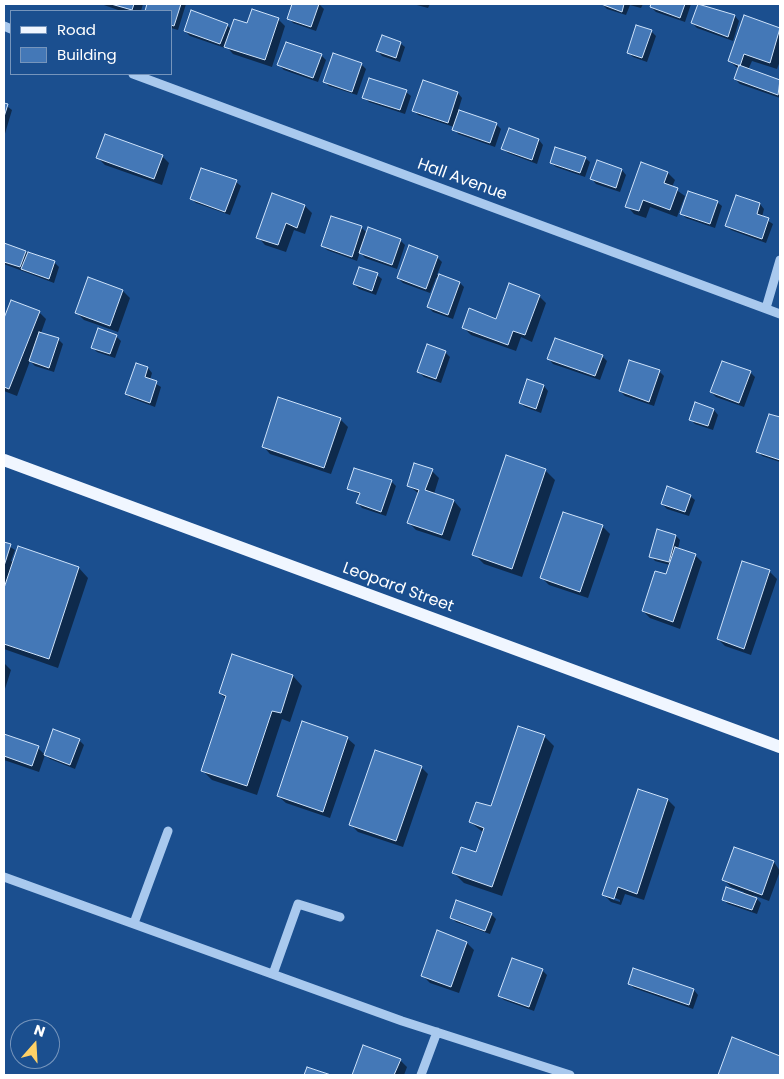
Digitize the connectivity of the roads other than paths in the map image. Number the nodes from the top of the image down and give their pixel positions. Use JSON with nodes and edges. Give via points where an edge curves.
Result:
{"nodes":[{"id":1,"x":136,"y":75,"type":"edge"},
{"id":2,"x":780,"y":260,"type":"edge"},
{"id":3,"x":766,"y":308,"type":"junction"},
{"id":4,"x":780,"y":314,"type":"edge"},
{"id":5,"x":4,"y":460,"type":"edge"},
{"id":6,"x":780,"y":746,"type":"edge"},
{"id":7,"x":168,"y":831,"type":"dead end"},
{"id":8,"x":4,"y":876,"type":"edge"},
{"id":9,"x":340,"y":917,"type":"dead end"},
{"id":10,"x":134,"y":924,"type":"junction"},
{"id":11,"x":273,"y":974,"type":"junction"},
{"id":12,"x":437,"y":1032,"type":"junction"},
{"id":13,"x":539,"y":1065,"type":"junction"},
{"id":14,"x":421,"y":1075,"type":"edge"},
{"id":15,"x":536,"y":1075,"type":"edge"},
{"id":16,"x":570,"y":1075,"type":"edge"}],
"edges":[{"from":1,"to":3,"type":"street","name":"Hall Avenue"},
{"from":2,"to":3,"type":"street"},
{"from":3,"to":4,"type":"street","name":"Hall Avenue"},
{"from":5,"to":6,"type":"main road","name":"Leopard Street"},
{"from":7,"to":10,"type":"street"},
{"from":8,"to":10,"type":"street"},
{"from":9,"to":11,"type":"street","via":[[298,904]]},
{"from":10,"to":11,"type":"street"},
{"from":11,"to":12,"type":"street"},
{"from":12,"to":13,"type":"street"},
{"from":12,"to":14,"type":"street"},
{"from":13,"to":15,"type":"street"},
{"from":13,"to":16,"type":"street"}]}
